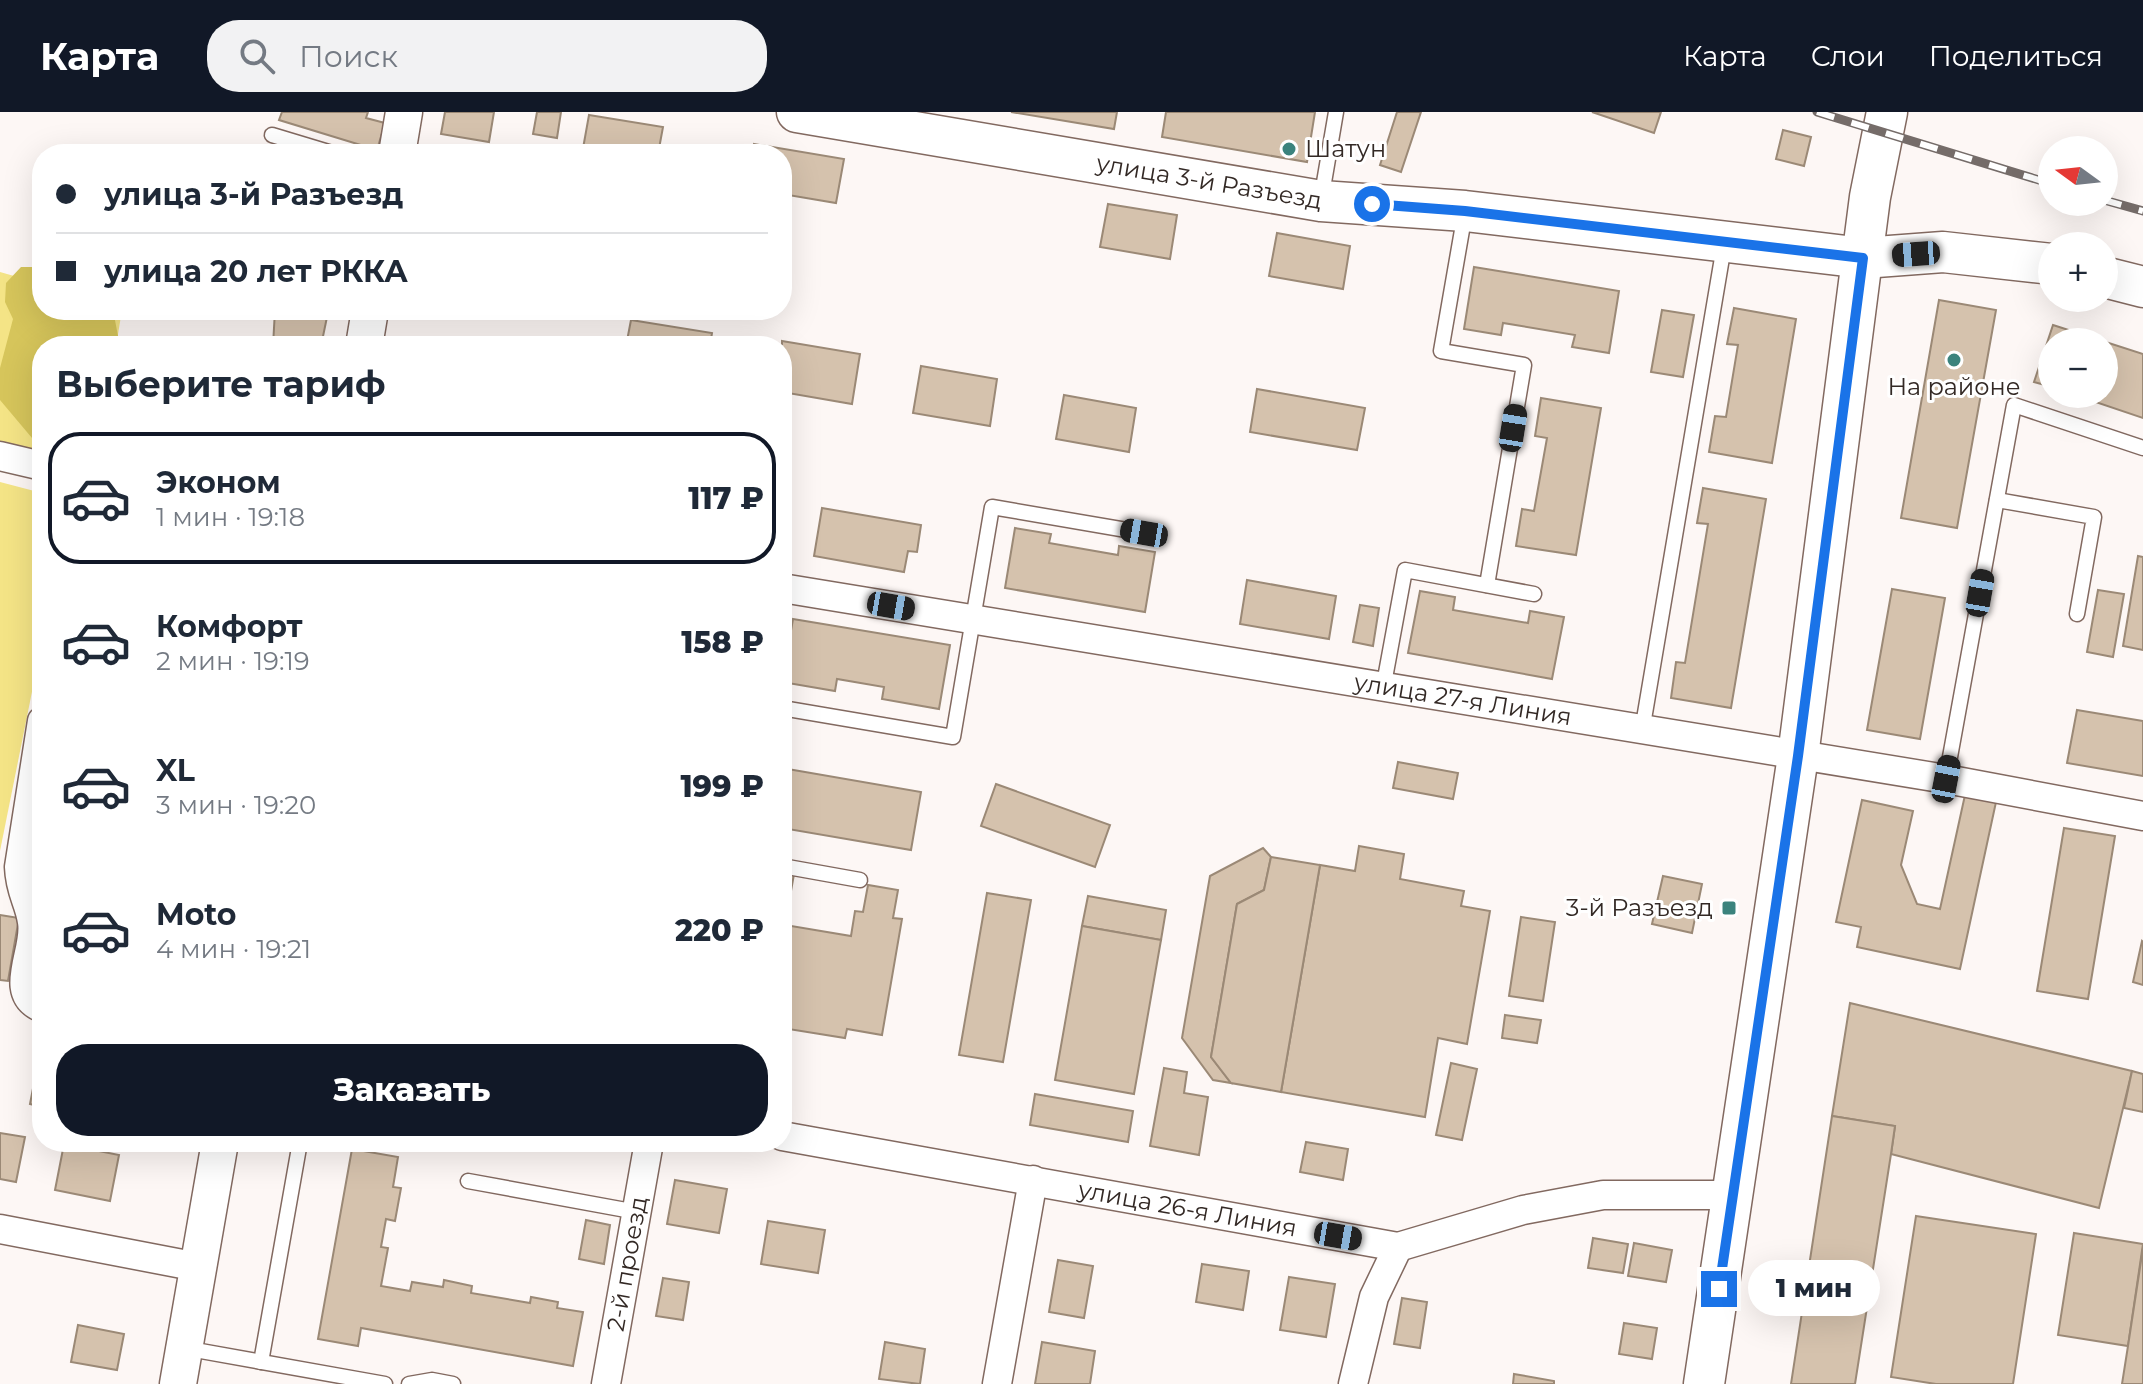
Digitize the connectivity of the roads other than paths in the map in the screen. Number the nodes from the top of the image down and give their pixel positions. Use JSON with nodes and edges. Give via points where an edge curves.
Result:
{"nodes":[{"id":1,"x":404,"y":112,"type":"edge"},
{"id":2,"x":797,"y":112,"type":"edge"},
{"id":3,"x":1336,"y":112,"type":"edge"},
{"id":4,"x":1887,"y":112,"type":"edge"},
{"id":5,"x":912,"y":122,"type":"edge"},
{"id":6,"x":272,"y":135,"type":"dead end"},
{"id":7,"x":302,"y":144,"type":"edge"},
{"id":8,"x":399,"y":144,"type":"edge"},
{"id":9,"x":1321,"y":201,"type":"junction"},
{"id":10,"x":1465,"y":211,"type":"junction"},
{"id":11,"x":1725,"y":241,"type":"junction"},
{"id":12,"x":1863,"y":258,"type":"junction"},
{"id":13,"x":2038,"y":262,"type":"edge"},
{"id":14,"x":2118,"y":281,"type":"edge"},
{"id":15,"x":2143,"y":287,"type":"edge"},
{"id":16,"x":2143,"y":448,"type":"edge"},
{"id":17,"x":0,"y":456,"type":"edge"},
{"id":18,"x":32,"y":464,"type":"edge"},
{"id":19,"x":1997,"y":500,"type":"junction"},
{"id":20,"x":1144,"y":533,"type":"dead end"},
{"id":21,"x":1487,"y":585,"type":"junction"},
{"id":22,"x":792,"y":590,"type":"edge"},
{"id":23,"x":1534,"y":594,"type":"dead end"},
{"id":24,"x":2077,"y":614,"type":"dead end"},
{"id":25,"x":973,"y":620,"type":"junction"},
{"id":26,"x":1383,"y":689,"type":"junction"},
{"id":27,"x":792,"y":710,"type":"edge"},
{"id":28,"x":1642,"y":731,"type":"junction"},
{"id":29,"x":1798,"y":756,"type":"junction"},
{"id":30,"x":1946,"y":779,"type":"junction"},
{"id":31,"x":32,"y":784,"type":"edge"},
{"id":32,"x":2143,"y":816,"type":"edge"},
{"id":33,"x":792,"y":868,"type":"edge"},
{"id":34,"x":860,"y":880,"type":"dead end"},
{"id":35,"x":32,"y":923,"type":"edge"},
{"id":36,"x":792,"y":1138,"type":"edge"},
{"id":37,"x":218,"y":1152,"type":"edge"},
{"id":38,"x":298,"y":1152,"type":"edge"},
{"id":39,"x":647,"y":1152,"type":"edge"},
{"id":40,"x":1033,"y":1180,"type":"junction"},
{"id":41,"x":468,"y":1181,"type":"dead end"},
{"id":42,"x":1733,"y":1195,"type":"junction"},
{"id":43,"x":637,"y":1212,"type":"junction"},
{"id":44,"x":0,"y":1229,"type":"edge"},
{"id":45,"x":1398,"y":1247,"type":"junction"},
{"id":46,"x":198,"y":1267,"type":"junction"},
{"id":47,"x":184,"y":1348,"type":"junction"},
{"id":48,"x":261,"y":1362,"type":"junction"},
{"id":49,"x":178,"y":1384,"type":"edge"},
{"id":50,"x":385,"y":1384,"type":"edge"},
{"id":51,"x":409,"y":1384,"type":"edge"},
{"id":52,"x":453,"y":1384,"type":"edge"},
{"id":53,"x":606,"y":1384,"type":"edge"},
{"id":54,"x":997,"y":1384,"type":"edge"},
{"id":55,"x":1353,"y":1384,"type":"edge"},
{"id":56,"x":1704,"y":1384,"type":"edge"}],
"edges":[{"from":1,"to":8,"type":"street"},
{"from":2,"to":5,"type":"main road","name":"улица 3-й Разъезд"},
{"from":3,"to":9,"type":"lane"},
{"from":4,"to":12,"type":"main road"},
{"from":5,"to":9,"type":"main road","name":"улица 3-й Разъезд"},
{"from":6,"to":7,"type":"lane"},
{"from":9,"to":10,"type":"main road","name":"улица 3-й Разъезд"},
{"from":10,"to":11,"type":"main road","name":"улица 3-й Разъезд"},
{"from":10,"to":21,"type":"lane","via":[[1441,351],[1524,365]]},
{"from":11,"to":12,"type":"main road","name":"улица 3-й Разъезд"},
{"from":11,"to":28,"type":"lane"},
{"from":12,"to":13,"type":"main road","name":"улица 3-й Разъезд","via":[[1943,252]]},
{"from":12,"to":29,"type":"main road"},
{"from":14,"to":15,"type":"main road"},
{"from":16,"to":19,"type":"lane","via":[[2014,405]]},
{"from":17,"to":18,"type":"street"},
{"from":19,"to":24,"type":"lane","via":[[2094,517]]},
{"from":19,"to":30,"type":"lane"},
{"from":20,"to":25,"type":"lane","via":[[992,507]]},
{"from":21,"to":23,"type":"lane"},
{"from":21,"to":26,"type":"lane","via":[[1405,570]]},
{"from":22,"to":25,"type":"street","name":"улица 27-я Линия"},
{"from":25,"to":26,"type":"street","name":"улица 27-я Линия"},
{"from":25,"to":27,"type":"lane","via":[[953,737]]},
{"from":26,"to":28,"type":"street","name":"улица 27-я Линия"},
{"from":28,"to":29,"type":"street","name":"улица 27-я Линия"},
{"from":29,"to":30,"type":"street","name":"улица 27-я Линия"},
{"from":29,"to":42,"type":"main road"},
{"from":30,"to":32,"type":"street","name":"улица 27-я Линия"},
{"from":31,"to":35,"type":"street","via":[[19,890]]},
{"from":33,"to":34,"type":"lane"},
{"from":36,"to":40,"type":"street","name":"улица 26-я Линия"},
{"from":37,"to":46,"type":"street"},
{"from":38,"to":48,"type":"lane"},
{"from":39,"to":43,"type":"street","name":"2-й проезд"},
{"from":40,"to":45,"type":"street","name":"улица 26-я Линия"},
{"from":40,"to":54,"type":"street"},
{"from":41,"to":43,"type":"lane"},
{"from":42,"to":45,"type":"street","name":"улица 26-я Линия","via":[[1603,1195],[1523,1210]]},
{"from":42,"to":56,"type":"main road"},
{"from":43,"to":53,"type":"street","name":"2-й проезд"},
{"from":44,"to":46,"type":"street"},
{"from":45,"to":55,"type":"street","via":[[1374,1297]]},
{"from":46,"to":47,"type":"street"},
{"from":47,"to":48,"type":"lane"},
{"from":47,"to":49,"type":"street"},
{"from":48,"to":50,"type":"lane"},
{"from":51,"to":52,"type":"lane"}]}
